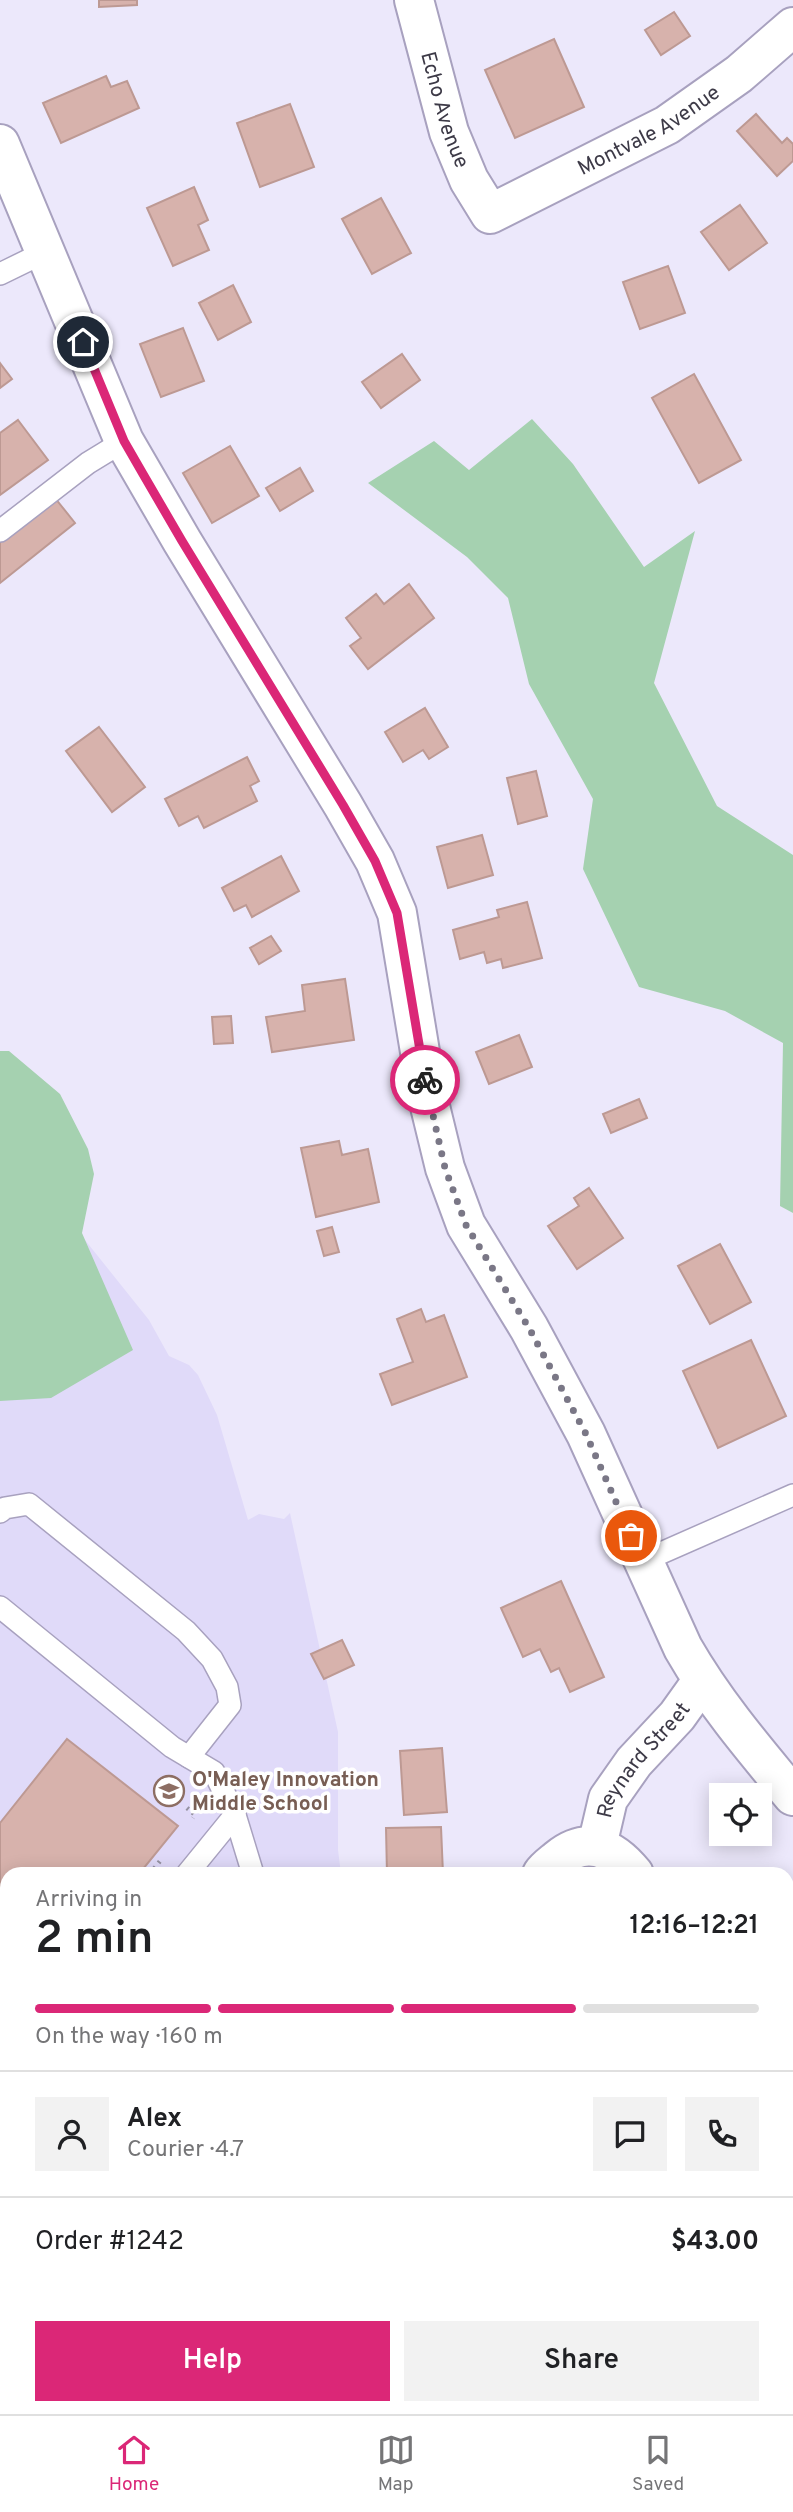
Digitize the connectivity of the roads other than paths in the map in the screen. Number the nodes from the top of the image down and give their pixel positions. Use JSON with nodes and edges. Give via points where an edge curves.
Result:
{"nodes":[{"id":1,"x":414,"y":0,"type":"edge"},
{"id":2,"x":793,"y":27,"type":"edge"},
{"id":3,"x":0,"y":144,"type":"edge"},
{"id":4,"x":490,"y":214,"type":"joint"},
{"id":5,"x":45,"y":252,"type":"junction"},
{"id":6,"x":0,"y":274,"type":"edge"},
{"id":7,"x":124,"y":441,"type":"junction"},
{"id":8,"x":0,"y":531,"type":"edge"},
{"id":9,"x":793,"y":1495,"type":"edge"},
{"id":10,"x":0,"y":1512,"type":"edge"},
{"id":11,"x":643,"y":1561,"type":"junction"},
{"id":12,"x":0,"y":1607,"type":"edge"},
{"id":13,"x":702,"y":1681,"type":"junction"},
{"id":14,"x":189,"y":1757,"type":"junction"},
{"id":15,"x":793,"y":1796,"type":"edge"},
{"id":16,"x":234,"y":1815,"type":"junction"},
{"id":17,"x":597,"y":1846,"type":"junction"},
{"id":18,"x":193,"y":1867,"type":"edge"},
{"id":19,"x":251,"y":1867,"type":"edge"},
{"id":20,"x":550,"y":1867,"type":"edge"},
{"id":21,"x":628,"y":1867,"type":"edge"}],
"edges":[{"from":1,"to":4,"type":"street","name":"Echo Avenue","via":[[449,132]]},
{"from":2,"to":4,"type":"street","name":"Montvale Avenue","via":[[739,74],[667,125]]},
{"from":3,"to":5,"type":"street","name":"Reynard Street"},
{"from":5,"to":6,"type":"lane"},
{"from":5,"to":7,"type":"street","name":"Reynard Street"},
{"from":7,"to":8,"type":"lane"},
{"from":7,"to":11,"type":"street","name":"Reynard Street","via":[[375,861],[397,913],[427,1094],[445,1168],[466,1225],[586,1434]]},
{"from":9,"to":11,"type":"lane"},
{"from":10,"to":14,"type":"lane","via":[[29,1504],[186,1631],[212,1658],[227,1687],[230,1705]]},
{"from":11,"to":13,"type":"street","name":"Reynard Street"},
{"from":12,"to":14,"type":"lane"},
{"from":13,"to":15,"type":"street","name":"Reynard Street"},
{"from":13,"to":17,"type":"street","name":"Reynard Street","via":[[607,1799]]},
{"from":14,"to":16,"type":"lane","via":[[214,1772]]},
{"from":16,"to":18,"type":"lane"},
{"from":16,"to":19,"type":"lane"},
{"from":17,"to":20,"type":"street","name":"Reynard Street","via":[[569,1849]]},
{"from":17,"to":21,"type":"street","name":"Reynard Street"}]}
